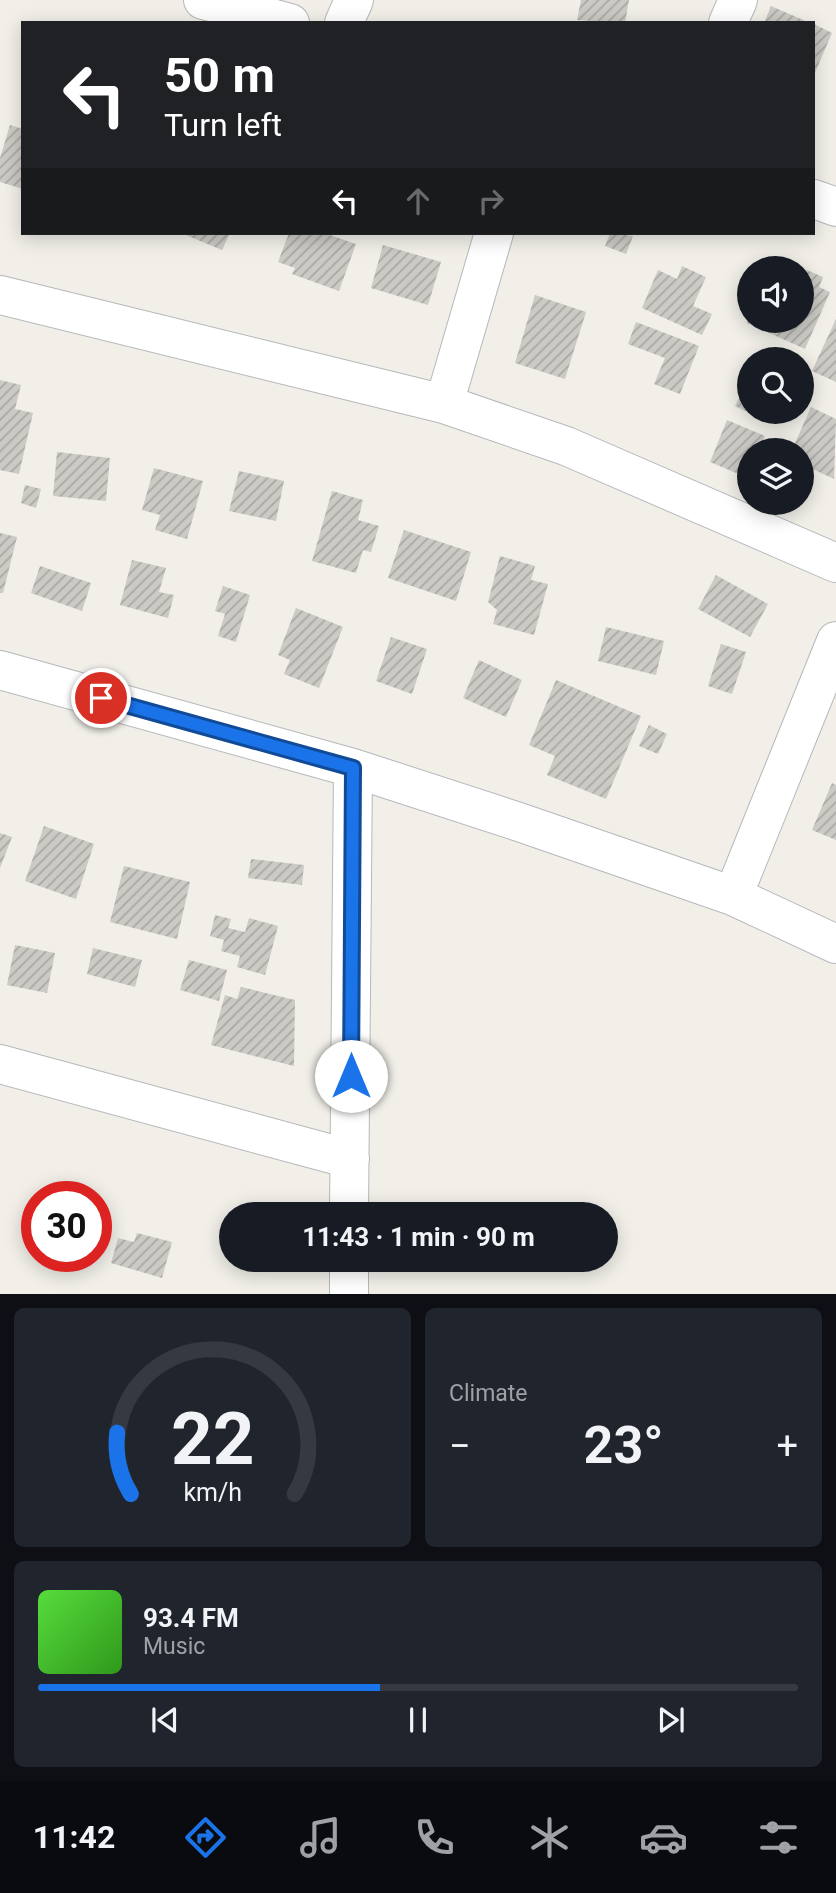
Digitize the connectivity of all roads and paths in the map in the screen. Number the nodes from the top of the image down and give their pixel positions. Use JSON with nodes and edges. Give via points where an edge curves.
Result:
{"nodes":[{"id":1,"x":203,"y":0,"type":"edge"},
{"id":2,"x":354,"y":0,"type":"edge"},
{"id":3,"x":738,"y":0,"type":"edge"},
{"id":4,"x":282,"y":21,"type":"edge"},
{"id":5,"x":345,"y":21,"type":"edge"},
{"id":6,"x":729,"y":21,"type":"edge"},
{"id":7,"x":815,"y":199,"type":"edge"},
{"id":8,"x":836,"y":207,"type":"edge"},
{"id":9,"x":493,"y":235,"type":"edge"},
{"id":10,"x":0,"y":295,"type":"edge"},
{"id":11,"x":444,"y":404,"type":"junction"},
{"id":12,"x":836,"y":562,"type":"edge"},
{"id":13,"x":836,"y":641,"type":"edge"},
{"id":14,"x":0,"y":670,"type":"edge"},
{"id":15,"x":353,"y":768,"type":"junction"},
{"id":16,"x":733,"y":895,"type":"junction"},
{"id":17,"x":836,"y":944,"type":"edge"},
{"id":18,"x":0,"y":1064,"type":"edge"},
{"id":19,"x":350,"y":1159,"type":"junction"},
{"id":20,"x":349,"y":1202,"type":"edge"},
{"id":21,"x":349,"y":1272,"type":"edge"},
{"id":22,"x":349,"y":1294,"type":"edge"}],
"edges":[{"from":1,"to":4,"type":"street"},
{"from":2,"to":5,"type":"street"},
{"from":3,"to":6,"type":"street"},
{"from":7,"to":8,"type":"street"},
{"from":9,"to":11,"type":"street"},
{"from":10,"to":11,"type":"street"},
{"from":11,"to":12,"type":"street","via":[[566,446]]},
{"from":13,"to":16,"type":"street"},
{"from":14,"to":15,"type":"street"},
{"from":15,"to":16,"type":"street"},
{"from":15,"to":19,"type":"street"},
{"from":16,"to":17,"type":"street"},
{"from":18,"to":19,"type":"street"},
{"from":19,"to":20,"type":"street"},
{"from":21,"to":22,"type":"street"}]}
